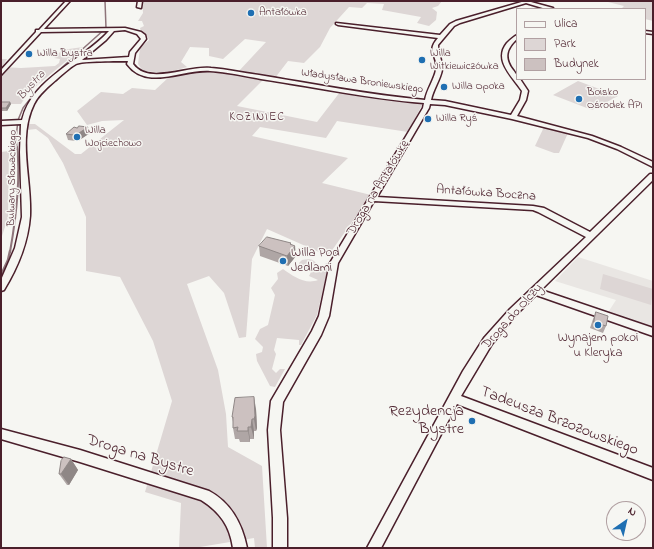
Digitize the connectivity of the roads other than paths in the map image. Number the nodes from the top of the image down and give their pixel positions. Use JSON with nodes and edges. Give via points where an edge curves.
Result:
{"nodes":[{"id":1,"x":68,"y":1,"type":"edge"},
{"id":2,"x":140,"y":1,"type":"edge"},
{"id":3,"x":528,"y":2,"type":"edge"},
{"id":4,"x":139,"y":7,"type":"dead end"},
{"id":5,"x":547,"y":8,"type":"edge"},
{"id":6,"x":338,"y":24,"type":"dead end"},
{"id":7,"x":111,"y":29,"type":"junction"},
{"id":8,"x":38,"y":31,"type":"junction"},
{"id":9,"x":441,"y":37,"type":"junction"},
{"id":10,"x":516,"y":37,"type":"edge"},
{"id":11,"x":130,"y":59,"type":"junction"},
{"id":12,"x":75,"y":63,"type":"junction"},
{"id":13,"x":1,"y":73,"type":"edge"},
{"id":14,"x":516,"y":78,"type":"edge"},
{"id":15,"x":518,"y":80,"type":"edge"},
{"id":16,"x":428,"y":102,"type":"junction"},
{"id":17,"x":514,"y":117,"type":"junction"},
{"id":18,"x":24,"y":122,"type":"junction"},
{"id":19,"x":1,"y":123,"type":"edge"},
{"id":20,"x":653,"y":165,"type":"edge"},
{"id":21,"x":653,"y":176,"type":"edge"},
{"id":22,"x":373,"y":199,"type":"junction"},
{"id":23,"x":591,"y":236,"type":"junction"},
{"id":24,"x":1,"y":288,"type":"edge"},
{"id":25,"x":534,"y":292,"type":"junction"},
{"id":26,"x":653,"y":332,"type":"edge"},
{"id":27,"x":454,"y":398,"type":"junction"},
{"id":28,"x":1,"y":434,"type":"edge"},
{"id":29,"x":653,"y":474,"type":"edge"},
{"id":30,"x":240,"y":548,"type":"edge"},
{"id":31,"x":280,"y":548,"type":"edge"},
{"id":32,"x":374,"y":548,"type":"edge"}],
"edges":[{"from":1,"to":8,"type":"street"},
{"from":2,"to":4,"type":"street"},
{"from":3,"to":5,"type":"street"},
{"from":3,"to":9,"type":"street","via":[[458,22]]},
{"from":6,"to":9,"type":"street"},
{"from":7,"to":8,"type":"street"},
{"from":7,"to":11,"type":"street","via":[[133,30],[143,36],[144,40]]},
{"from":7,"to":12,"type":"street","name":"Bulwary Słowackiego"},
{"from":8,"to":13,"type":"street"},
{"from":9,"to":16,"type":"street","via":[[434,47],[440,63]]},
{"from":10,"to":14,"type":"street","via":[[503,54],[506,65]]},
{"from":11,"to":12,"type":"street"},
{"from":11,"to":16,"type":"street","name":"Władysława Broniewskiego","via":[[133,69],[151,75],[165,76],[195,69],[210,69]]},
{"from":12,"to":18,"type":"street","name":"Bulwary Słowackiego","via":[[47,86],[32,103]]},
{"from":15,"to":17,"type":"street","via":[[525,91]]},
{"from":16,"to":17,"type":"street","name":"Władysława Broniewskiego"},
{"from":16,"to":22,"type":"street","name":"Droga na Antałówkę"},
{"from":17,"to":20,"type":"street","name":"Władysława Broniewskiego","via":[[590,137],[620,148]]},
{"from":18,"to":19,"type":"street"},
{"from":18,"to":24,"type":"street","name":"Bulwary Słowackiego","via":[[24,229],[19,253]]},
{"from":21,"to":23,"type":"street","name":"Droga do Olczy"},
{"from":22,"to":23,"type":"street","name":"Antałówka Boczna","via":[[533,208]]},
{"from":22,"to":31,"type":"street","name":"Droga na Antałówkę","via":[[334,263],[324,316],[280,396],[276,408],[274,430]]},
{"from":23,"to":25,"type":"street","name":"Droga do Olczy"},
{"from":25,"to":26,"type":"street"},
{"from":25,"to":27,"type":"street","name":"Droga do Olczy","via":[[489,340],[469,369]]},
{"from":27,"to":29,"type":"street","name":"Tadeusza Brzozowskiego"},
{"from":27,"to":32,"type":"street","name":"Droga do Olczy"},
{"from":28,"to":30,"type":"street","name":"Droga na Bystre","via":[[88,458],[204,495],[221,506],[230,516]]}]}
